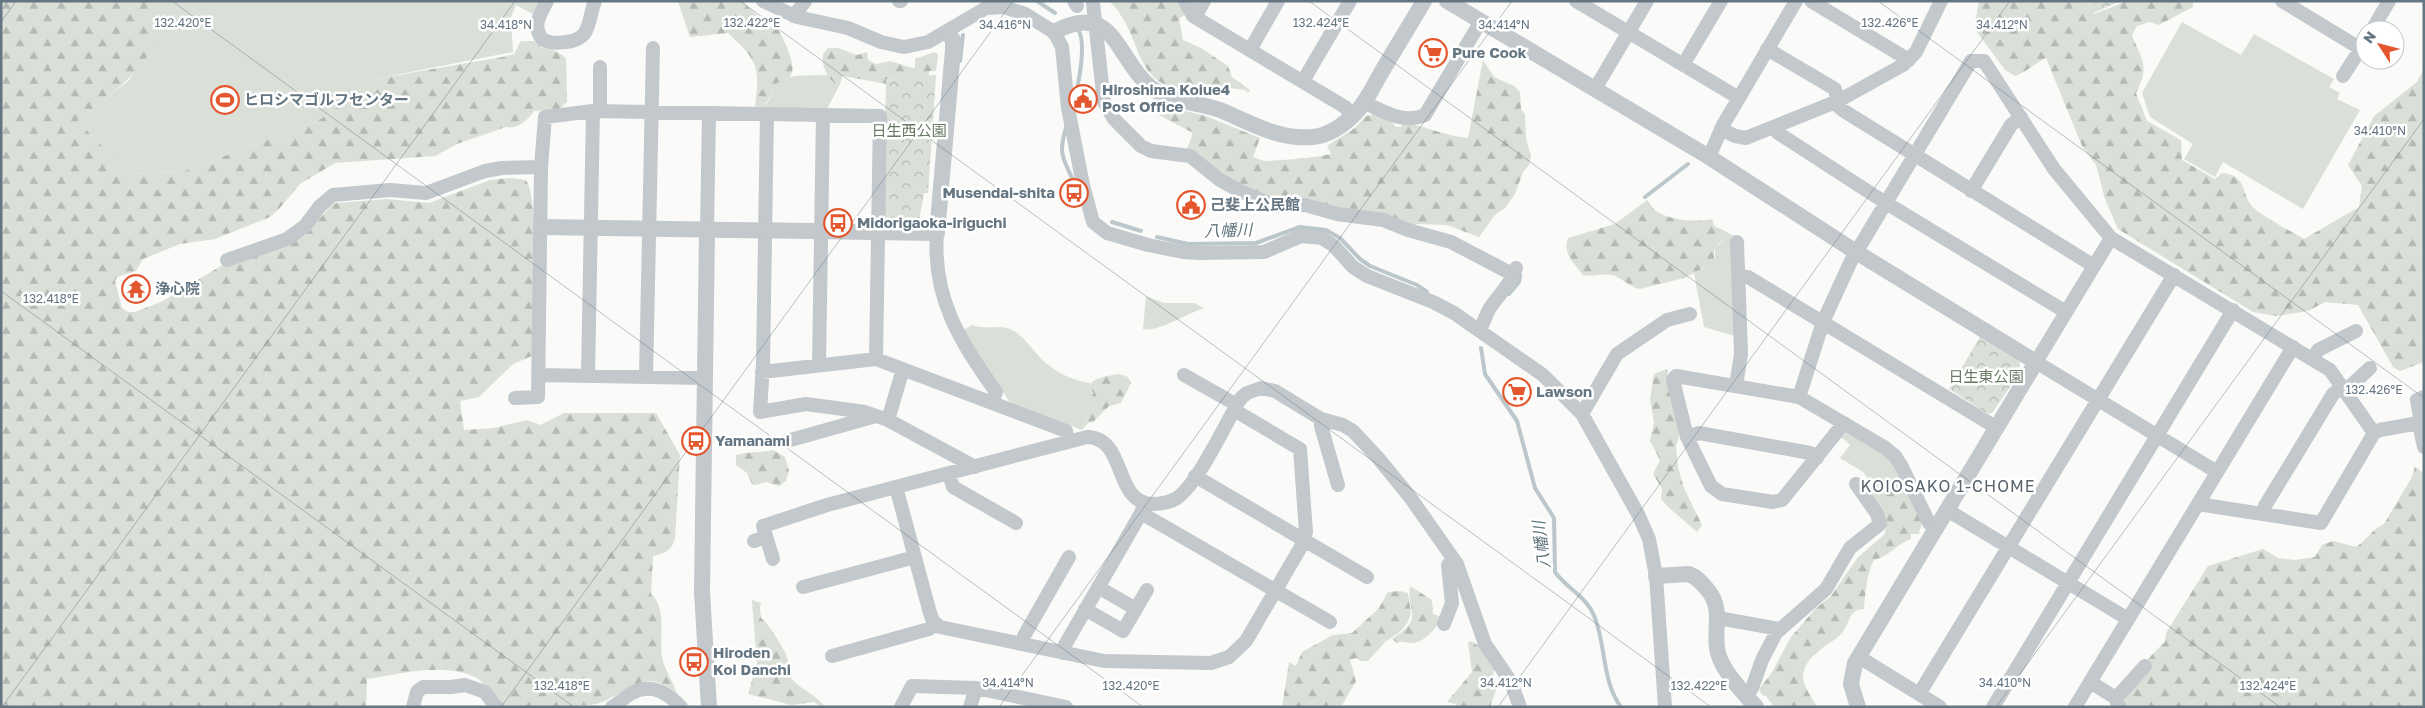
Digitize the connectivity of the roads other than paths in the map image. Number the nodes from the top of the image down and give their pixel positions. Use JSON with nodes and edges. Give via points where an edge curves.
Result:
{"nodes":[{"id":1,"x":547,"y":1,"type":"edge"},
{"id":2,"x":595,"y":1,"type":"edge"},
{"id":3,"x":763,"y":1,"type":"edge"},
{"id":4,"x":805,"y":1,"type":"edge"},
{"id":5,"x":1185,"y":1,"type":"edge"},
{"id":6,"x":1204,"y":1,"type":"edge"},
{"id":7,"x":1278,"y":1,"type":"edge"},
{"id":8,"x":1350,"y":1,"type":"edge"},
{"id":9,"x":1424,"y":1,"type":"edge"},
{"id":10,"x":1447,"y":1,"type":"edge"},
{"id":11,"x":1576,"y":1,"type":"edge"},
{"id":12,"x":1647,"y":1,"type":"edge"},
{"id":13,"x":1721,"y":1,"type":"edge"},
{"id":14,"x":1796,"y":1,"type":"edge"},
{"id":15,"x":1811,"y":1,"type":"edge"},
{"id":16,"x":2282,"y":1,"type":"edge"},
{"id":17,"x":2389,"y":1,"type":"edge"},
{"id":18,"x":1939,"y":2,"type":"edge"},
{"id":19,"x":1093,"y":3,"type":"junction"},
{"id":20,"x":1075,"y":4,"type":"edge"},
{"id":21,"x":794,"y":16,"type":"junction"},
{"id":22,"x":1195,"y":17,"type":"junction"},
{"id":23,"x":2378,"y":20,"type":"edge"},
{"id":24,"x":1481,"y":22,"type":"junction"},
{"id":25,"x":947,"y":32,"type":"junction"},
{"id":26,"x":1054,"y":32,"type":"junction"},
{"id":27,"x":1628,"y":32,"type":"junction"},
{"id":28,"x":2355,"y":41,"type":"edge"},
{"id":29,"x":653,"y":48,"type":"dead end"},
{"id":30,"x":1767,"y":49,"type":"junction"},
{"id":31,"x":1250,"y":50,"type":"junction"},
{"id":32,"x":2355,"y":57,"type":"edge"},
{"id":33,"x":1909,"y":60,"type":"junction"},
{"id":34,"x":1684,"y":65,"type":"junction"},
{"id":35,"x":600,"y":67,"type":"dead end"},
{"id":36,"x":2343,"y":76,"type":"dead end"},
{"id":37,"x":1302,"y":82,"type":"junction"},
{"id":38,"x":1595,"y":89,"type":"junction"},
{"id":39,"x":1739,"y":98,"type":"junction"},
{"id":40,"x":1838,"y":101,"type":"junction"},
{"id":41,"x":1364,"y":102,"type":"junction"},
{"id":42,"x":597,"y":111,"type":"junction"},
{"id":43,"x":652,"y":112,"type":"junction"},
{"id":44,"x":708,"y":113,"type":"junction"},
{"id":45,"x":767,"y":114,"type":"junction"},
{"id":46,"x":823,"y":115,"type":"junction"},
{"id":47,"x":1352,"y":116,"type":"junction"},
{"id":48,"x":2021,"y":117,"type":"junction"},
{"id":49,"x":1775,"y":126,"type":"junction"},
{"id":50,"x":1721,"y":129,"type":"junction"},
{"id":51,"x":1914,"y":156,"type":"junction"},
{"id":52,"x":1709,"y":157,"type":"junction"},
{"id":53,"x":541,"y":167,"type":"junction"},
{"id":54,"x":1971,"y":191,"type":"junction"},
{"id":55,"x":1886,"y":203,"type":"junction"},
{"id":56,"x":541,"y":227,"type":"junction"},
{"id":57,"x":591,"y":228,"type":"junction"},
{"id":58,"x":648,"y":228,"type":"junction"},
{"id":59,"x":707,"y":230,"type":"junction"},
{"id":60,"x":764,"y":230,"type":"junction"},
{"id":61,"x":821,"y":231,"type":"junction"},
{"id":62,"x":877,"y":232,"type":"junction"},
{"id":63,"x":937,"y":233,"type":"junction"},
{"id":64,"x":2111,"y":238,"type":"junction"},
{"id":65,"x":1738,"y":242,"type":"dead end"},
{"id":66,"x":1856,"y":252,"type":"junction"},
{"id":67,"x":227,"y":260,"type":"dead end"},
{"id":68,"x":2094,"y":266,"type":"junction"},
{"id":69,"x":2174,"y":275,"type":"junction"},
{"id":70,"x":1738,"y":276,"type":"junction"},
{"id":71,"x":2233,"y":310,"type":"junction"},
{"id":72,"x":2066,"y":312,"type":"junction"},
{"id":73,"x":1690,"y":314,"type":"dead end"},
{"id":74,"x":1823,"y":322,"type":"junction"},
{"id":75,"x":1479,"y":330,"type":"junction"},
{"id":76,"x":2356,"y":331,"type":"dead end"},
{"id":77,"x":2293,"y":347,"type":"junction"},
{"id":78,"x":2313,"y":359,"type":"junction"},
{"id":79,"x":876,"y":360,"type":"junction"},
{"id":80,"x":2036,"y":362,"type":"junction"},
{"id":81,"x":819,"y":366,"type":"junction"},
{"id":82,"x":2370,"y":368,"type":"dead end"},
{"id":83,"x":903,"y":369,"type":"junction"},
{"id":84,"x":762,"y":372,"type":"junction"},
{"id":85,"x":539,"y":375,"type":"junction"},
{"id":86,"x":1184,"y":375,"type":"dead end"},
{"id":87,"x":588,"y":376,"type":"junction"},
{"id":88,"x":646,"y":377,"type":"junction"},
{"id":89,"x":705,"y":378,"type":"junction"},
{"id":90,"x":1736,"y":386,"type":"junction"},
{"id":91,"x":2344,"y":389,"type":"junction"},
{"id":92,"x":1799,"y":397,"type":"junction"},
{"id":93,"x":515,"y":398,"type":"dead end"},
{"id":94,"x":2097,"y":399,"type":"junction"},
{"id":95,"x":2416,"y":399,"type":"edge"},
{"id":96,"x":992,"y":403,"type":"junction"},
{"id":97,"x":1235,"y":407,"type":"junction"},
{"id":98,"x":1582,"y":414,"type":"junction"},
{"id":99,"x":883,"y":418,"type":"junction"},
{"id":100,"x":1321,"y":418,"type":"junction"},
{"id":101,"x":1844,"y":423,"type":"junction"},
{"id":102,"x":2421,"y":423,"type":"edge"},
{"id":103,"x":1997,"y":428,"type":"junction"},
{"id":104,"x":2374,"y":434,"type":"junction"},
{"id":105,"x":2157,"y":435,"type":"junction"},
{"id":106,"x":1687,"y":437,"type":"junction"},
{"id":107,"x":788,"y":441,"type":"dead end"},
{"id":108,"x":1068,"y":442,"type":"junction"},
{"id":109,"x":2424,"y":447,"type":"edge"},
{"id":110,"x":1816,"y":458,"type":"junction"},
{"id":111,"x":975,"y":467,"type":"junction"},
{"id":112,"x":2217,"y":472,"type":"junction"},
{"id":113,"x":949,"y":474,"type":"junction"},
{"id":114,"x":1195,"y":476,"type":"junction"},
{"id":115,"x":1856,"y":484,"type":"dead end"},
{"id":116,"x":1338,"y":485,"type":"dead end"},
{"id":117,"x":896,"y":487,"type":"junction"},
{"id":118,"x":2199,"y":502,"type":"junction"},
{"id":119,"x":1143,"y":508,"type":"junction"},
{"id":120,"x":1947,"y":510,"type":"junction"},
{"id":121,"x":2264,"y":514,"type":"junction"},
{"id":122,"x":1016,"y":523,"type":"dead end"},
{"id":123,"x":1936,"y":527,"type":"junction"},
{"id":124,"x":1304,"y":538,"type":"junction"},
{"id":125,"x":2008,"y":547,"type":"junction"},
{"id":126,"x":914,"y":557,"type":"junction"},
{"id":127,"x":1069,"y":557,"type":"dead end"},
{"id":128,"x":1453,"y":558,"type":"junction"},
{"id":129,"x":773,"y":559,"type":"dead end"},
{"id":130,"x":1367,"y":576,"type":"dead end"},
{"id":131,"x":1656,"y":576,"type":"junction"},
{"id":132,"x":2067,"y":583,"type":"junction"},
{"id":133,"x":804,"y":587,"type":"dead end"},
{"id":134,"x":1098,"y":587,"type":"junction"},
{"id":135,"x":1147,"y":590,"type":"dead end"},
{"id":136,"x":1275,"y":591,"type":"junction"},
{"id":137,"x":1136,"y":609,"type":"junction"},
{"id":138,"x":1085,"y":610,"type":"junction"},
{"id":139,"x":1718,"y":618,"type":"junction"},
{"id":140,"x":2128,"y":619,"type":"junction"},
{"id":141,"x":1330,"y":622,"type":"dead end"},
{"id":142,"x":935,"y":624,"type":"junction"},
{"id":143,"x":1444,"y":624,"type":"dead end"},
{"id":144,"x":1780,"y":629,"type":"junction"},
{"id":145,"x":1022,"y":644,"type":"junction"},
{"id":146,"x":1063,"y":652,"type":"junction"},
{"id":147,"x":832,"y":656,"type":"dead end"},
{"id":148,"x":1859,"y":657,"type":"junction"},
{"id":149,"x":2145,"y":666,"type":"dead end"},
{"id":150,"x":2090,"y":682,"type":"junction"},
{"id":151,"x":976,"y":688,"type":"junction"},
{"id":152,"x":1919,"y":694,"type":"junction"},
{"id":153,"x":1751,"y":701,"type":"edge"},
{"id":154,"x":2117,"y":703,"type":"edge"},
{"id":155,"x":413,"y":707,"type":"edge"},
{"id":156,"x":496,"y":707,"type":"edge"},
{"id":157,"x":612,"y":707,"type":"edge"},
{"id":158,"x":681,"y":707,"type":"edge"},
{"id":159,"x":709,"y":707,"type":"edge"},
{"id":160,"x":902,"y":707,"type":"edge"},
{"id":161,"x":970,"y":707,"type":"edge"},
{"id":162,"x":1066,"y":707,"type":"edge"},
{"id":163,"x":1520,"y":707,"type":"edge"},
{"id":164,"x":1665,"y":707,"type":"edge"},
{"id":165,"x":1858,"y":707,"type":"edge"},
{"id":166,"x":1940,"y":707,"type":"edge"},
{"id":167,"x":1993,"y":707,"type":"edge"},
{"id":168,"x":2075,"y":707,"type":"edge"}],
"edges":[{"from":1,"to":2,"type":"street","via":[[538,18],[537,30],[542,39],[556,43],[583,36]]},
{"from":3,"to":21,"type":"street"},
{"from":4,"to":21,"type":"street"},
{"from":5,"to":22,"type":"street"},
{"from":6,"to":22,"type":"street"},
{"from":7,"to":31,"type":"street"},
{"from":8,"to":37,"type":"street"},
{"from":9,"to":41,"type":"street"},
{"from":10,"to":24,"type":"street"},
{"from":11,"to":27,"type":"street"},
{"from":12,"to":27,"type":"street"},
{"from":13,"to":34,"type":"street"},
{"from":14,"to":30,"type":"street"},
{"from":15,"to":33,"type":"street"},
{"from":16,"to":28,"type":"street"},
{"from":17,"to":23,"type":"street"},
{"from":18,"to":33,"type":"street","via":[[1916,52]]},
{"from":19,"to":20,"type":"street"},
{"from":19,"to":47,"type":"street","via":[[1112,17],[1134,66],[1144,80],[1164,95],[1215,108],[1268,130],[1300,137],[1323,136]]},
{"from":19,"to":75,"type":"street","via":[[1104,102],[1114,119],[1140,146],[1151,151],[1190,156],[1220,180],[1276,206],[1304,205],[1337,214],[1383,220],[1452,242],[1515,272],[1512,281],[1490,306],[1486,321]]},
{"from":20,"to":26,"type":"street"},
{"from":21,"to":25,"type":"street","via":[[848,28],[881,42],[904,47],[928,42]]},
{"from":22,"to":31,"type":"street"},
{"from":24,"to":38,"type":"street"},
{"from":24,"to":41,"type":"street","via":[[1425,116],[1417,119],[1390,116]]},
{"from":25,"to":26,"type":"street","via":[[979,10],[997,6],[1020,12]]},
{"from":25,"to":63,"type":"street","via":[[953,40],[953,50]]},
{"from":26,"to":75,"type":"street","via":[[1064,53],[1070,115],[1091,216],[1107,233],[1165,249],[1198,253],[1264,252],[1301,236],[1315,236],[1328,240],[1353,267],[1372,280],[1442,306]]},
{"from":27,"to":34,"type":"street"},
{"from":27,"to":38,"type":"street"},
{"from":29,"to":43,"type":"street"},
{"from":30,"to":39,"type":"street"},
{"from":30,"to":40,"type":"street","via":[[1835,89]]},
{"from":31,"to":37,"type":"street"},
{"from":32,"to":36,"type":"street"},
{"from":33,"to":40,"type":"street"},
{"from":34,"to":39,"type":"street"},
{"from":35,"to":42,"type":"street"},
{"from":37,"to":47,"type":"street","via":[[1345,108]]},
{"from":38,"to":52,"type":"street"},
{"from":39,"to":50,"type":"street"},
{"from":40,"to":49,"type":"street"},
{"from":40,"to":51,"type":"street","via":[[1844,111]]},
{"from":41,"to":47,"type":"street"},
{"from":42,"to":43,"type":"street"},
{"from":42,"to":53,"type":"street","via":[[545,117]]},
{"from":42,"to":57,"type":"street"},
{"from":43,"to":44,"type":"street"},
{"from":43,"to":58,"type":"street"},
{"from":44,"to":45,"type":"street"},
{"from":44,"to":59,"type":"street"},
{"from":45,"to":46,"type":"street"},
{"from":45,"to":60,"type":"street"},
{"from":46,"to":61,"type":"street"},
{"from":46,"to":62,"type":"street","via":[[880,116]]},
{"from":48,"to":51,"type":"street","via":[[1984,61],[1971,61]]},
{"from":48,"to":54,"type":"street","via":[[2011,125]]},
{"from":48,"to":64,"type":"street","via":[[2054,169]]},
{"from":49,"to":50,"type":"street","via":[[1742,138]]},
{"from":49,"to":55,"type":"street","via":[[1778,133]]},
{"from":50,"to":52,"type":"street"},
{"from":51,"to":54,"type":"street"},
{"from":51,"to":55,"type":"street"},
{"from":52,"to":66,"type":"street"},
{"from":53,"to":56,"type":"street"},
{"from":53,"to":67,"type":"street","via":[[493,170],[426,194],[390,190],[333,195],[305,226],[287,239]]},
{"from":54,"to":68,"type":"street"},
{"from":55,"to":66,"type":"street"},
{"from":55,"to":72,"type":"street"},
{"from":56,"to":57,"type":"street"},
{"from":56,"to":85,"type":"street"},
{"from":57,"to":58,"type":"street"},
{"from":57,"to":87,"type":"street"},
{"from":58,"to":59,"type":"street"},
{"from":58,"to":88,"type":"street"},
{"from":59,"to":60,"type":"street"},
{"from":59,"to":89,"type":"street"},
{"from":60,"to":61,"type":"street"},
{"from":60,"to":84,"type":"street"},
{"from":61,"to":62,"type":"street"},
{"from":61,"to":81,"type":"street"},
{"from":62,"to":63,"type":"street"},
{"from":62,"to":79,"type":"street"},
{"from":63,"to":96,"type":"street","via":[[937,267],[946,309],[961,340],[996,392]]},
{"from":64,"to":68,"type":"street"},
{"from":64,"to":69,"type":"street"},
{"from":65,"to":70,"type":"street"},
{"from":66,"to":74,"type":"street"},
{"from":66,"to":80,"type":"street"},
{"from":68,"to":72,"type":"street"},
{"from":69,"to":71,"type":"street"},
{"from":69,"to":94,"type":"street"},
{"from":70,"to":74,"type":"street","via":[[1748,277]]},
{"from":70,"to":90,"type":"street","via":[[1741,354]]},
{"from":71,"to":77,"type":"street"},
{"from":71,"to":105,"type":"street"},
{"from":72,"to":80,"type":"street"},
{"from":73,"to":98,"type":"street","via":[[1667,320],[1617,354]]},
{"from":74,"to":92,"type":"street"},
{"from":74,"to":103,"type":"street"},
{"from":75,"to":98,"type":"street","via":[[1544,375]]},
{"from":76,"to":78,"type":"street","via":[[2318,350]]},
{"from":77,"to":78,"type":"street"},
{"from":77,"to":112,"type":"street"},
{"from":78,"to":91,"type":"street","via":[[2330,370]]},
{"from":79,"to":81,"type":"street"},
{"from":79,"to":83,"type":"street"},
{"from":80,"to":94,"type":"street"},
{"from":80,"to":103,"type":"street"},
{"from":81,"to":84,"type":"street"},
{"from":82,"to":91,"type":"street"},
{"from":83,"to":96,"type":"street"},
{"from":83,"to":99,"type":"street"},
{"from":84,"to":99,"type":"street","via":[[760,412],[806,404]]},
{"from":85,"to":87,"type":"street"},
{"from":85,"to":93,"type":"street","via":[[538,397]]},
{"from":86,"to":97,"type":"street"},
{"from":87,"to":88,"type":"street"},
{"from":88,"to":89,"type":"street"},
{"from":89,"to":159,"type":"street","via":[[702,592]]},
{"from":90,"to":92,"type":"street"},
{"from":90,"to":106,"type":"street","via":[[1676,376],[1673,380]]},
{"from":91,"to":104,"type":"street"},
{"from":91,"to":121,"type":"street","via":[[2333,394],[2265,506]]},
{"from":92,"to":101,"type":"street"},
{"from":94,"to":105,"type":"street"},
{"from":94,"to":125,"type":"street"},
{"from":95,"to":102,"type":"street"},
{"from":96,"to":108,"type":"street","via":[[1066,431]]},
{"from":97,"to":100,"type":"street","via":[[1247,393],[1267,388]]},
{"from":97,"to":114,"type":"street"},
{"from":97,"to":124,"type":"street","via":[[1300,449]]},
{"from":98,"to":131,"type":"street","via":[[1646,531]]},
{"from":99,"to":107,"type":"street"},
{"from":99,"to":111,"type":"street"},
{"from":100,"to":116,"type":"street"},
{"from":100,"to":128,"type":"street","via":[[1343,425],[1360,438],[1398,481]]},
{"from":101,"to":110,"type":"street"},
{"from":101,"to":123,"type":"street","via":[[1895,456],[1929,523]]},
{"from":102,"to":104,"type":"street","via":[[2380,430]]},
{"from":102,"to":109,"type":"street"},
{"from":103,"to":120,"type":"street"},
{"from":104,"to":121,"type":"street","via":[[2321,523]]},
{"from":105,"to":112,"type":"street"},
{"from":105,"to":132,"type":"street"},
{"from":106,"to":110,"type":"street","via":[[1699,433],[1810,453]]},
{"from":106,"to":110,"type":"street","via":[[1711,486],[1722,494],[1764,501],[1782,500]]},
{"from":108,"to":111,"type":"street"},
{"from":108,"to":119,"type":"street","via":[[1092,437],[1104,443],[1111,450],[1131,494]]},
{"from":111,"to":113,"type":"street"},
{"from":112,"to":118,"type":"street"},
{"from":113,"to":117,"type":"street"},
{"from":113,"to":122,"type":"street","via":[[953,487]]},
{"from":114,"to":119,"type":"street","via":[[1175,500]]},
{"from":114,"to":124,"type":"street"},
{"from":115,"to":144,"type":"street","via":[[1874,508],[1880,524],[1850,548],[1826,589]]},
{"from":117,"to":126,"type":"street"},
{"from":117,"to":129,"type":"street","via":[[763,526],[760,539]]},
{"from":118,"to":121,"type":"street"},
{"from":118,"to":140,"type":"street"},
{"from":119,"to":134,"type":"street"},
{"from":119,"to":136,"type":"street"},
{"from":120,"to":123,"type":"street"},
{"from":120,"to":125,"type":"street"},
{"from":123,"to":148,"type":"street"},
{"from":124,"to":130,"type":"street"},
{"from":124,"to":136,"type":"street"},
{"from":125,"to":132,"type":"street"},
{"from":125,"to":152,"type":"street"},
{"from":126,"to":133,"type":"street"},
{"from":126,"to":142,"type":"street"},
{"from":127,"to":145,"type":"street"},
{"from":128,"to":143,"type":"street","via":[[1448,565],[1452,603]]},
{"from":128,"to":163,"type":"street","via":[[1464,580],[1485,644],[1511,682]]},
{"from":131,"to":139,"type":"street","via":[[1686,573],[1695,577],[1714,598]]},
{"from":131,"to":164,"type":"street"},
{"from":132,"to":140,"type":"street"},
{"from":132,"to":167,"type":"street"},
{"from":134,"to":137,"type":"street"},
{"from":134,"to":138,"type":"street"},
{"from":135,"to":137,"type":"street"},
{"from":136,"to":141,"type":"street"},
{"from":136,"to":146,"type":"street","via":[[1242,646],[1220,662],[1104,661]]},
{"from":137,"to":138,"type":"street","via":[[1123,631]]},
{"from":138,"to":146,"type":"street"},
{"from":139,"to":144,"type":"street"},
{"from":139,"to":153,"type":"street","via":[[1719,656]]},
{"from":140,"to":150,"type":"street"},
{"from":142,"to":145,"type":"street"},
{"from":142,"to":147,"type":"street","via":[[929,629]]},
{"from":144,"to":153,"type":"street","via":[[1762,660]]},
{"from":145,"to":146,"type":"street"},
{"from":148,"to":152,"type":"street"},
{"from":148,"to":165,"type":"street","via":[[1852,670],[1851,684]]},
{"from":149,"to":154,"type":"street"},
{"from":150,"to":154,"type":"street"},
{"from":150,"to":168,"type":"street"},
{"from":151,"to":160,"type":"street","via":[[912,686]]},
{"from":151,"to":161,"type":"street"},
{"from":151,"to":162,"type":"street"},
{"from":152,"to":166,"type":"street"},
{"from":155,"to":156,"type":"street","via":[[416,692],[423,687],[465,685],[485,692]]},
{"from":157,"to":158,"type":"street","via":[[631,694],[649,688],[668,696]]}]}
